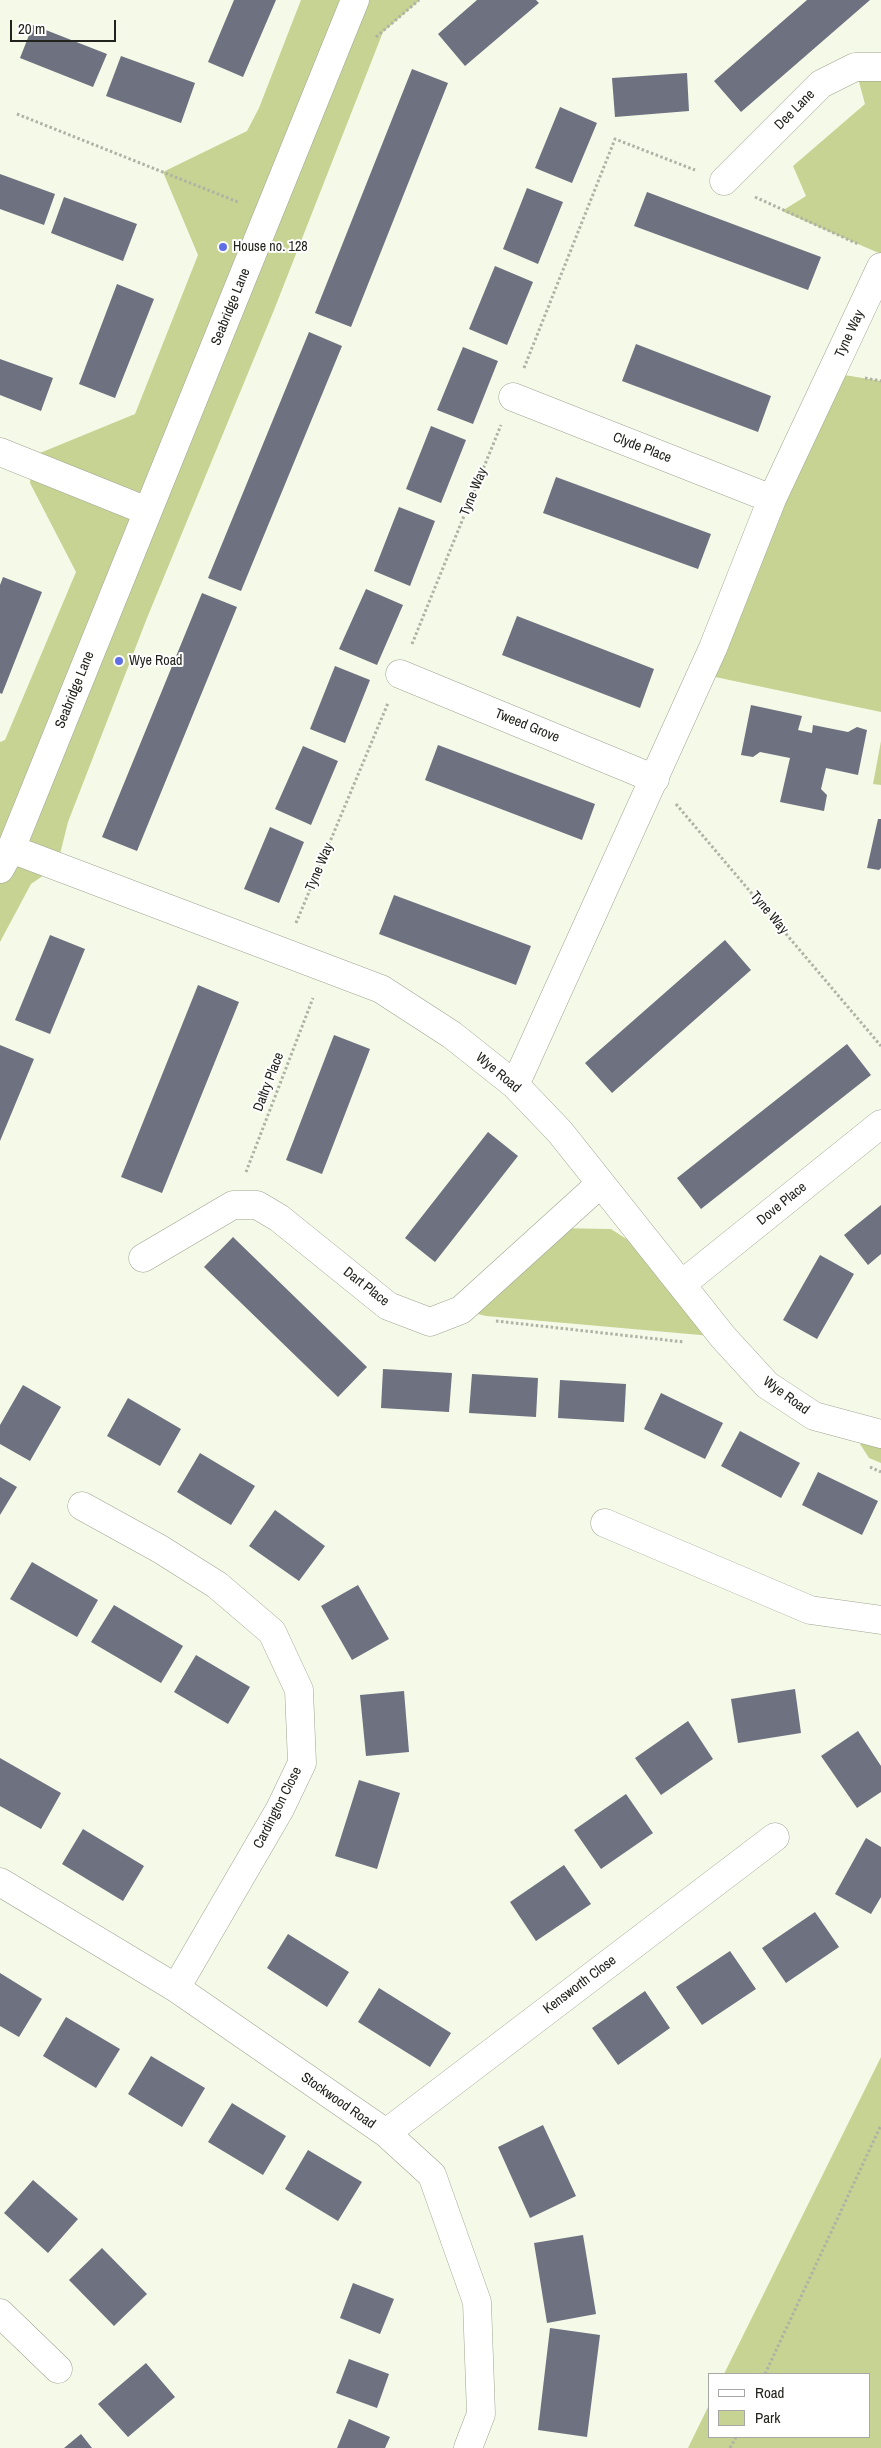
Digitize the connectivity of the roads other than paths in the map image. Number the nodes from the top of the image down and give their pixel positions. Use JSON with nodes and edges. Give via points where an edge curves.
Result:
{"nodes":[{"id":1,"x":355,"y":0,"type":"edge"},
{"id":2,"x":881,"y":67,"type":"edge"},
{"id":3,"x":724,"y":181,"type":"road end"},
{"id":4,"x":881,"y":266,"type":"edge"},
{"id":5,"x":513,"y":397,"type":"road end"},
{"id":6,"x":0,"y":452,"type":"edge"},
{"id":7,"x":772,"y":499,"type":"junction"},
{"id":8,"x":147,"y":511,"type":"junction"},
{"id":9,"x":400,"y":674,"type":"road end"},
{"id":10,"x":653,"y":782,"type":"junction"},
{"id":11,"x":6,"y":859,"type":"edge"},
{"id":12,"x":514,"y":1085,"type":"junction"},
{"id":13,"x":881,"y":1124,"type":"edge"},
{"id":14,"x":600,"y":1184,"type":"junction"},
{"id":15,"x":144,"y":1258,"type":"dead end"},
{"id":16,"x":682,"y":1284,"type":"junction"},
{"id":17,"x":881,"y":1434,"type":"edge"},
{"id":18,"x":82,"y":1506,"type":"dead end"},
{"id":19,"x":606,"y":1523,"type":"dead end"},
{"id":20,"x":881,"y":1620,"type":"edge"},
{"id":21,"x":775,"y":1837,"type":"dead end"},
{"id":22,"x":0,"y":1882,"type":"edge"},
{"id":23,"x":176,"y":1988,"type":"junction"},
{"id":24,"x":386,"y":2133,"type":"junction"},
{"id":25,"x":0,"y":2313,"type":"edge"},
{"id":26,"x":58,"y":2368,"type":"dead end"},
{"id":27,"x":468,"y":2448,"type":"edge"}],
"edges":[{"from":1,"to":8,"type":"street","name":"Seabridge Lane"},
{"from":2,"to":3,"type":"street","name":"Dee Lane","via":[[855,67],[822,84]]},
{"from":4,"to":7,"type":"street","name":"Tyne Way"},
{"from":5,"to":7,"type":"street","name":"Clyde Place"},
{"from":6,"to":8,"type":"street"},
{"from":7,"to":10,"type":"street","name":"Tyne Way","via":[[713,648]]},
{"from":8,"to":11,"type":"street","name":"Seabridge Lane"},
{"from":9,"to":10,"type":"street","name":"Tweed Grove"},
{"from":10,"to":12,"type":"street","name":"Tyne Way"},
{"from":11,"to":12,"type":"street","name":"Wye Road","via":[[284,952],[381,989],[452,1035]]},
{"from":12,"to":14,"type":"street","name":"Wye Road","via":[[560,1132]]},
{"from":13,"to":16,"type":"street","name":"Dove Place"},
{"from":14,"to":15,"type":"street","name":"Dart Place","via":[[460,1310],[430,1322],[388,1306],[279,1218],[257,1206],[233,1205]]},
{"from":14,"to":16,"type":"street","name":"Wye Road"},
{"from":16,"to":17,"type":"street","name":"Wye Road","via":[[767,1385],[814,1416]]},
{"from":18,"to":23,"type":"street","name":"Cardington Close","via":[[217,1585],[272,1632],[299,1690],[302,1763],[280,1809]]},
{"from":19,"to":20,"type":"street","via":[[810,1610]]},
{"from":21,"to":24,"type":"street","name":"Kensworth Close"},
{"from":22,"to":23,"type":"street","name":"Stockwood Road"},
{"from":23,"to":24,"type":"street","name":"Stockwood Road"},
{"from":24,"to":27,"type":"street","name":"Stockwood Road","via":[[432,2175],[477,2302],[481,2414]]},
{"from":25,"to":26,"type":"street"}]}
